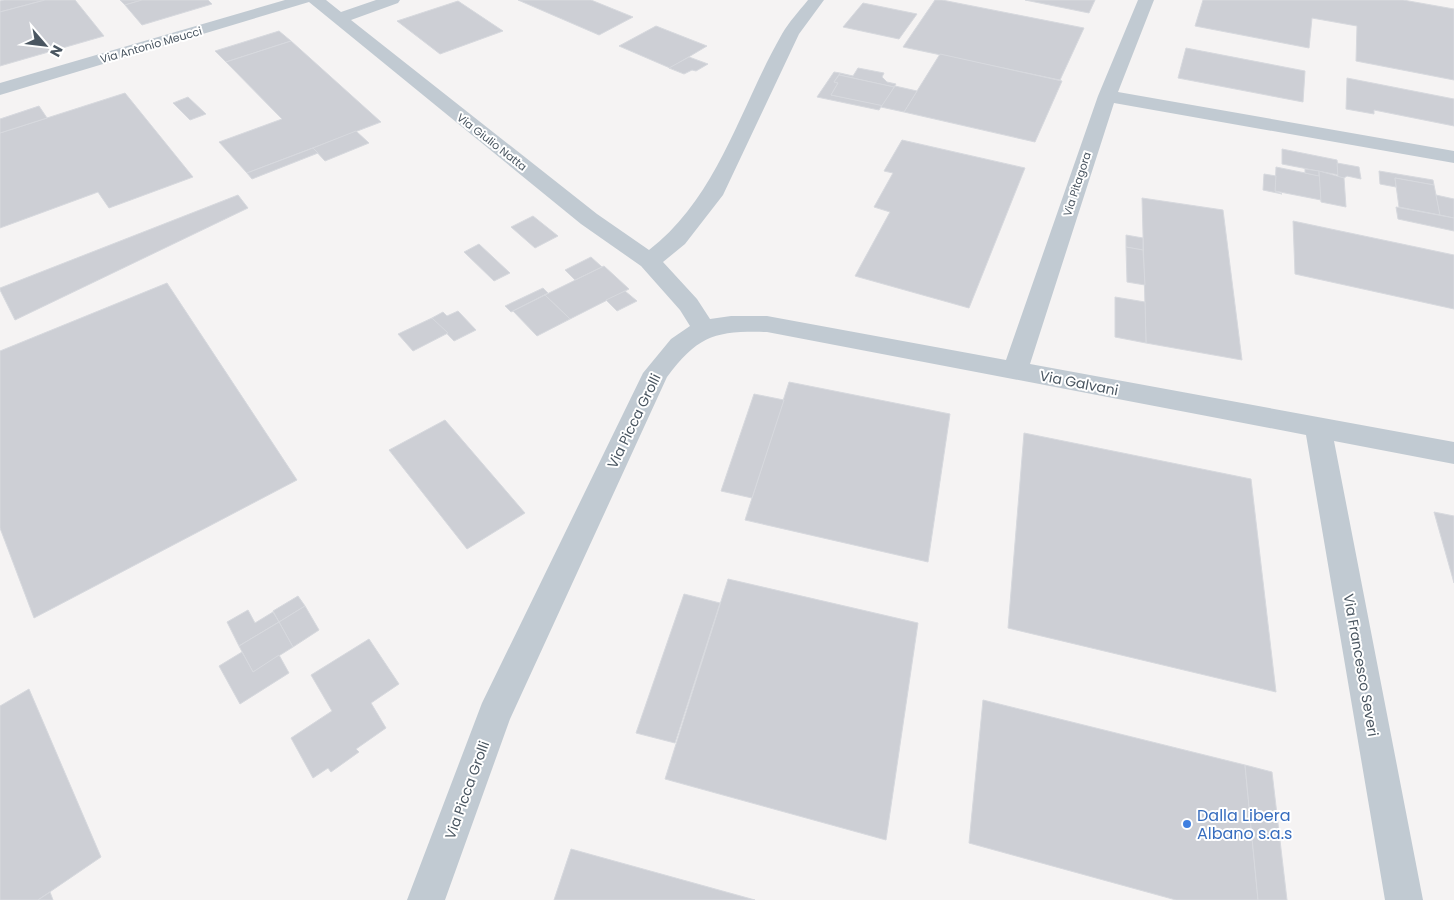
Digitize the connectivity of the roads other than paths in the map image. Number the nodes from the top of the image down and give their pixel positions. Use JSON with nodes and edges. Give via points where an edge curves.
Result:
{"nodes":[{"id":1,"x":302,"y":0,"type":"edge"},
{"id":2,"x":316,"y":0,"type":"edge"},
{"id":3,"x":392,"y":0,"type":"edge"},
{"id":4,"x":816,"y":0,"type":"edge"},
{"id":5,"x":1146,"y":0,"type":"edge"},
{"id":6,"x":339,"y":18,"type":"junction"},
{"id":7,"x":0,"y":89,"type":"edge"},
{"id":8,"x":1107,"y":96,"type":"junction"},
{"id":9,"x":1454,"y":157,"type":"edge"},
{"id":10,"x":649,"y":261,"type":"junction"},
{"id":11,"x":704,"y":330,"type":"junction"},
{"id":12,"x":1014,"y":371,"type":"junction"},
{"id":13,"x":1318,"y":429,"type":"junction"},
{"id":14,"x":1454,"y":453,"type":"edge"},
{"id":15,"x":426,"y":900,"type":"edge"},
{"id":16,"x":1404,"y":900,"type":"edge"}],
"edges":[{"from":1,"to":7,"type":"street","name":"Via Antonio Meucci"},
{"from":2,"to":6,"type":"street","name":"Via Giulio Natta"},
{"from":3,"to":6,"type":"street"},
{"from":4,"to":10,"type":"street","via":[[791,32],[712,195],[677,239]]},
{"from":5,"to":8,"type":"street","name":"Via Pitagora"},
{"from":6,"to":10,"type":"street","name":"Via Giulio Natta","via":[[589,218]]},
{"from":8,"to":9,"type":"street"},
{"from":8,"to":12,"type":"street","name":"Via Pitagora"},
{"from":10,"to":11,"type":"street","via":[[689,305]]},
{"from":11,"to":12,"type":"street","name":"Via Galvani","via":[[735,322],[767,324]]},
{"from":11,"to":15,"type":"street","name":"Via Picca Grolli","via":[[685,339],[656,373],[494,715]]},
{"from":12,"to":13,"type":"street","name":"Via Galvani"},
{"from":13,"to":14,"type":"street","name":"Via Galvani"},
{"from":13,"to":16,"type":"street","name":"Via Francesco Severi"}]}
